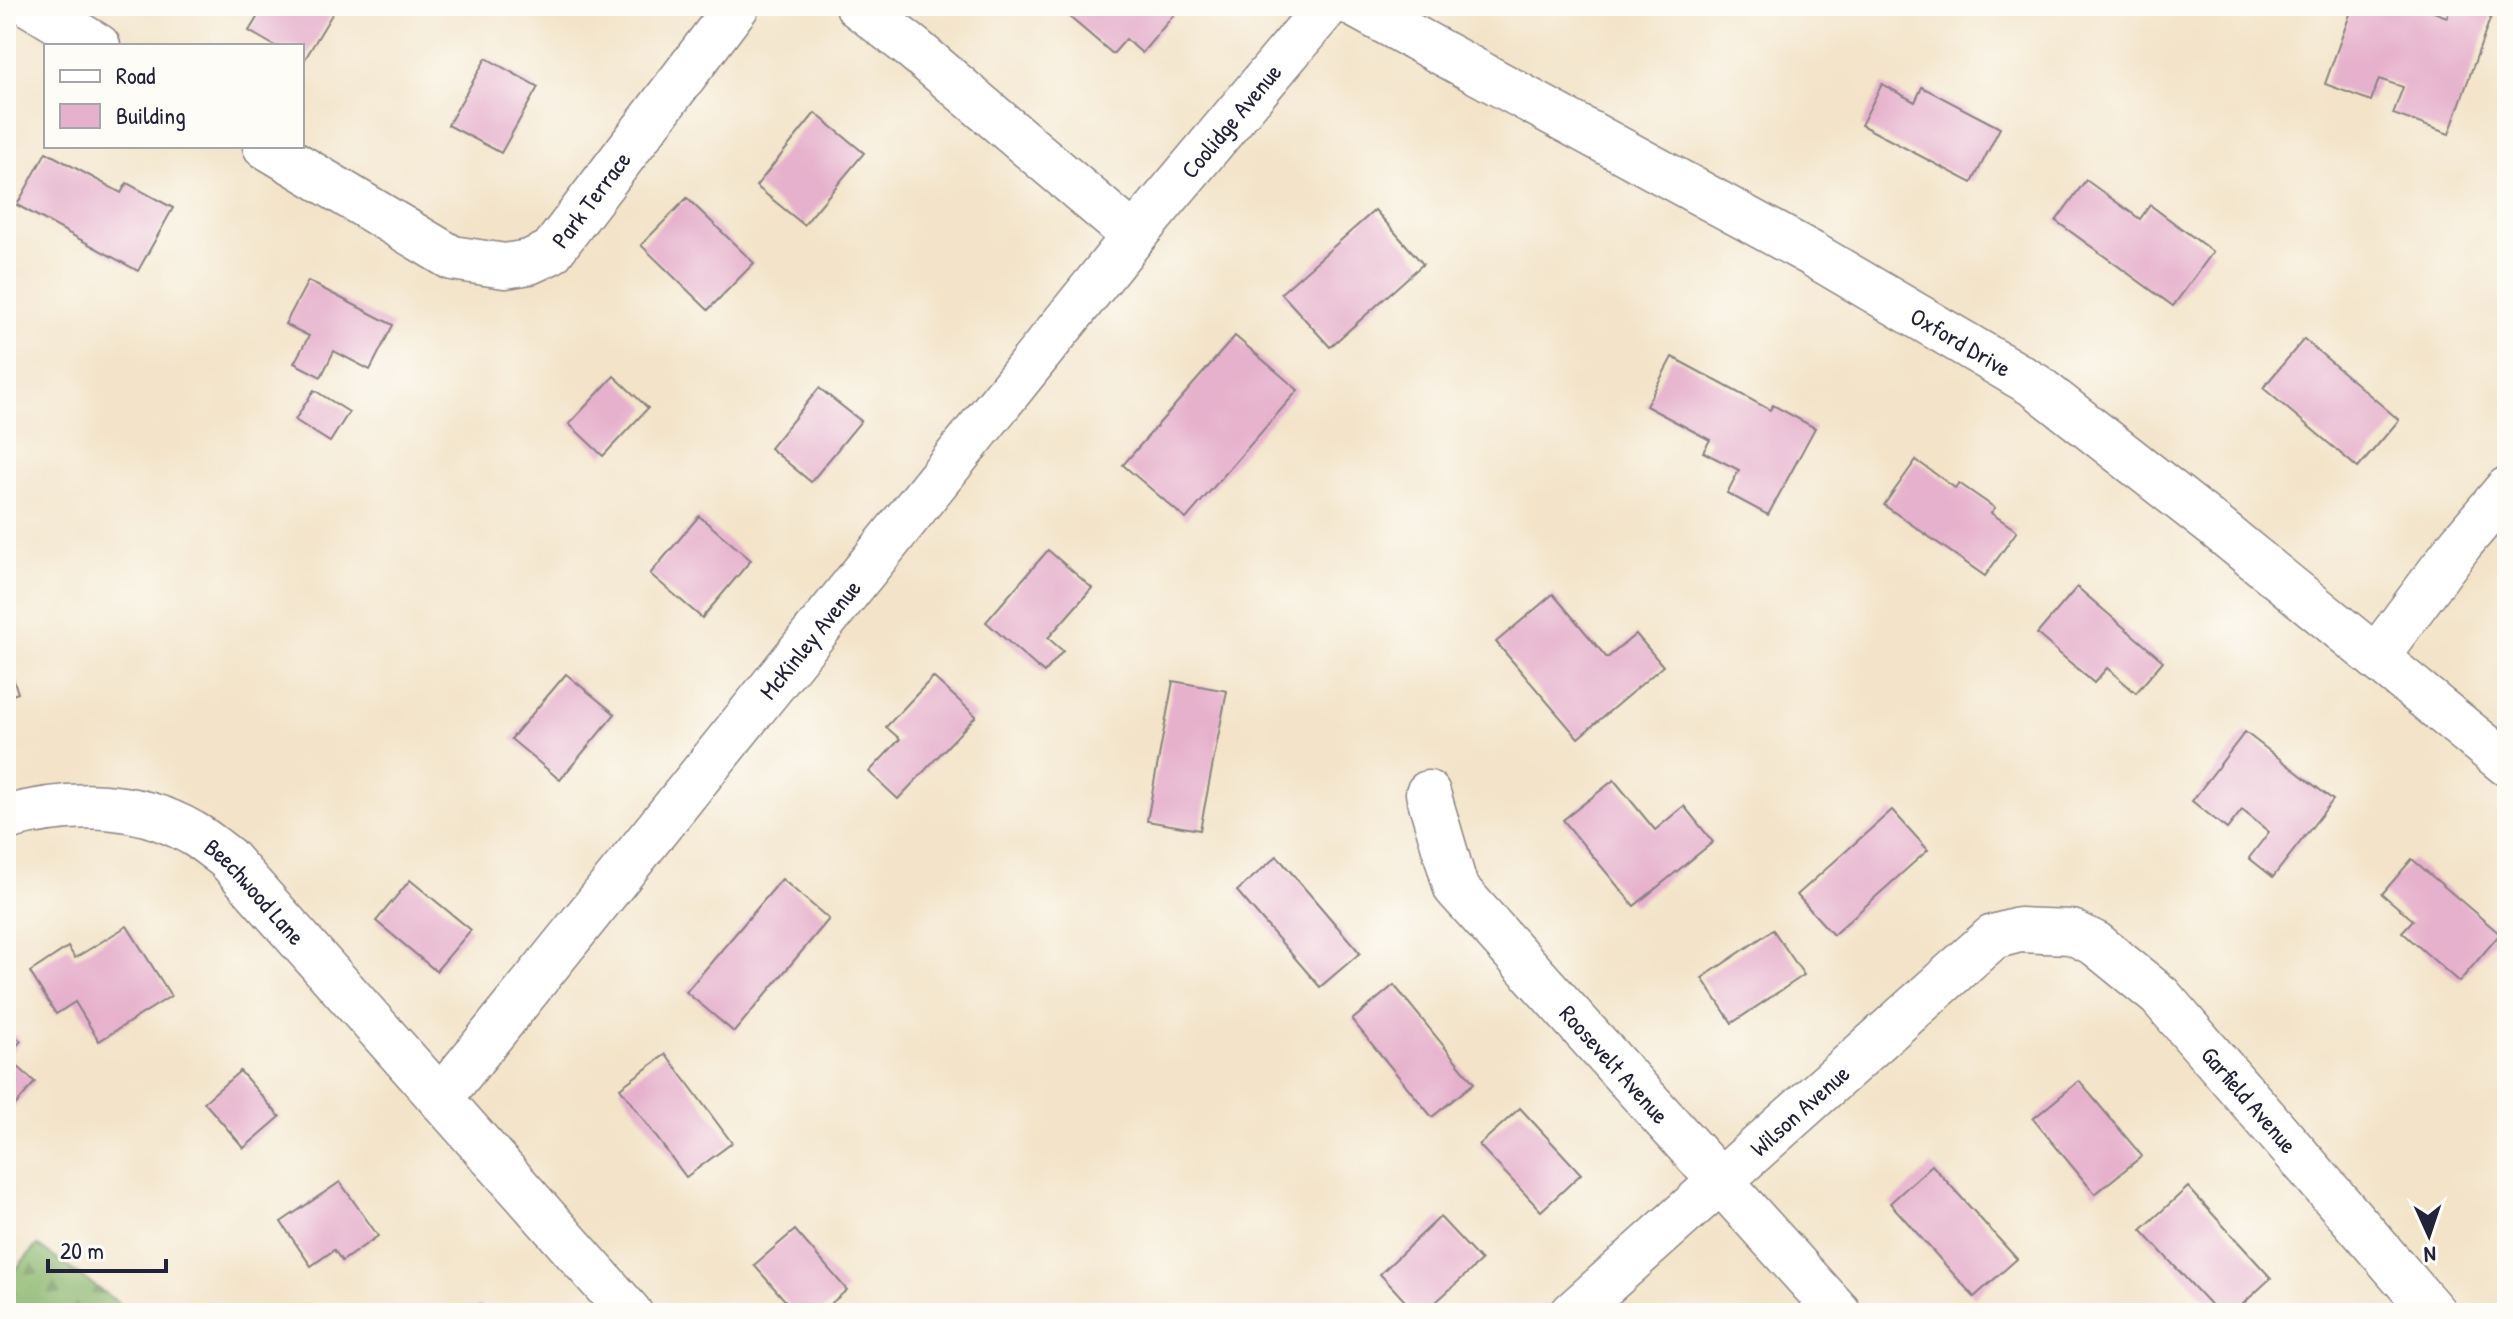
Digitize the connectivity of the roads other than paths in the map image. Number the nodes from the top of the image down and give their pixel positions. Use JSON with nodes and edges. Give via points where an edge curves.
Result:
{"nodes":[{"id":1,"x":32,"y":6,"type":"edge"},
{"id":2,"x":737,"y":6,"type":"edge"},
{"id":3,"x":858,"y":6,"type":"edge"},
{"id":4,"x":1327,"y":6,"type":"edge"},
{"id":5,"x":1356,"y":6,"type":"edge"},
{"id":6,"x":95,"y":44,"type":"edge"},
{"id":7,"x":268,"y":148,"type":"edge"},
{"id":8,"x":1134,"y":236,"type":"junction"},
{"id":9,"x":2507,"y":489,"type":"edge"},
{"id":10,"x":2376,"y":657,"type":"junction"},
{"id":11,"x":2507,"y":764,"type":"edge"},
{"id":12,"x":1428,"y":793,"type":"dead end"},
{"id":13,"x":6,"y":818,"type":"edge"},
{"id":14,"x":2035,"y":929,"type":"joint"},
{"id":15,"x":440,"y":1099,"type":"junction"},
{"id":16,"x":1721,"y":1180,"type":"junction"},
{"id":17,"x":630,"y":1313,"type":"edge"},
{"id":18,"x":1573,"y":1313,"type":"edge"},
{"id":19,"x":1839,"y":1313,"type":"edge"},
{"id":20,"x":2434,"y":1313,"type":"edge"}],
"edges":[{"from":1,"to":6,"type":"street"},
{"from":2,"to":7,"type":"street","name":"Park Terrace","via":[[551,252],[529,262],[505,266],[452,258]]},
{"from":3,"to":8,"type":"street"},
{"from":4,"to":8,"type":"street","name":"Coolidge Avenue"},
{"from":5,"to":10,"type":"street","name":"Oxford Drive","via":[[1812,254],[2036,386]]},
{"from":8,"to":15,"type":"street","name":"McKinley Avenue"},
{"from":9,"to":10,"type":"street"},
{"from":10,"to":11,"type":"street","name":"Oxford Drive"},
{"from":12,"to":16,"type":"street","name":"Roosevelt Avenue","via":[[1456,888]]},
{"from":13,"to":15,"type":"street","name":"Beechwood Lane","via":[[65,805],[119,808],[195,834],[227,858]]},
{"from":14,"to":16,"type":"street","name":"Wilson Avenue","via":[[1993,937]]},
{"from":14,"to":20,"type":"street","name":"Garfield Avenue","via":[[2072,932],[2096,944],[2160,996]]},
{"from":15,"to":17,"type":"street"},
{"from":16,"to":18,"type":"street","name":"Wilson Avenue"},
{"from":16,"to":19,"type":"street","name":"Roosevelt Avenue"}]}
